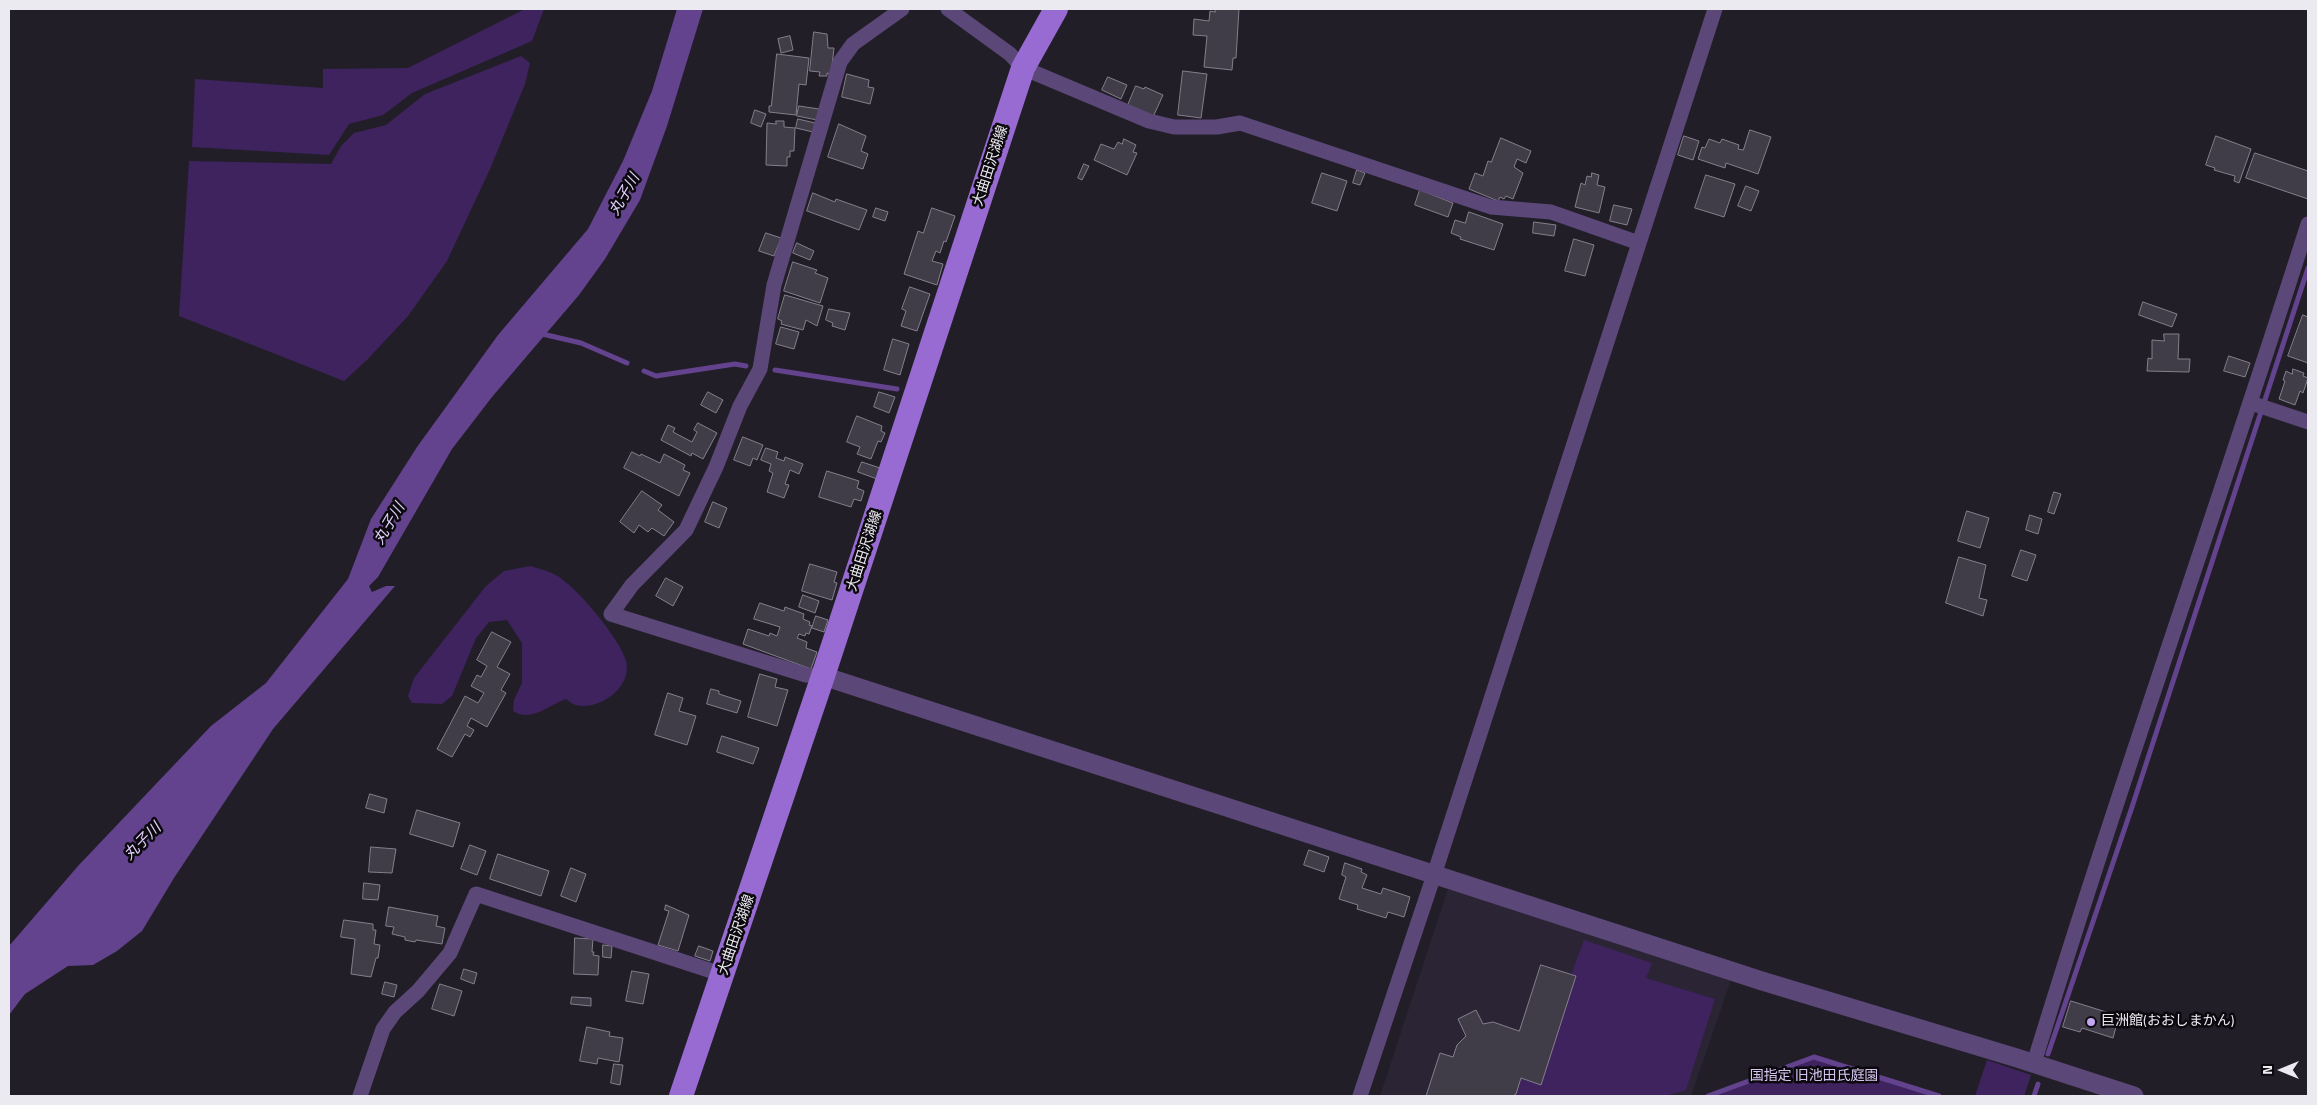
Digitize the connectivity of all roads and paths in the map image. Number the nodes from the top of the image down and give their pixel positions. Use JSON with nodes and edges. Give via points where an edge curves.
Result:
{"nodes":[{"id":1,"x":902,"y":9,"type":"edge"},
{"id":2,"x":948,"y":9,"type":"edge"},
{"id":3,"x":1056,"y":9,"type":"edge"},
{"id":4,"x":1716,"y":9,"type":"edge"},
{"id":5,"x":1023,"y":68,"type":"junction"},
{"id":6,"x":2308,"y":224,"type":"edge"},
{"id":7,"x":1639,"y":243,"type":"junction"},
{"id":8,"x":2260,"y":406,"type":"junction"},
{"id":9,"x":2308,"y":422,"type":"edge"},
{"id":10,"x":823,"y":676,"type":"junction"},
{"id":11,"x":1434,"y":876,"type":"junction"},
{"id":12,"x":724,"y":975,"type":"junction"},
{"id":13,"x":2034,"y":1063,"type":"junction"},
{"id":14,"x":360,"y":1096,"type":"edge"},
{"id":15,"x":681,"y":1096,"type":"edge"},
{"id":16,"x":1360,"y":1096,"type":"edge"},
{"id":17,"x":2134,"y":1096,"type":"edge"}],
"edges":[{"from":1,"to":10,"type":"street","via":[[853,44],[840,62],[774,284],[760,369],[740,406],[686,530],[632,586],[611,614],[806,675]]},
{"from":2,"to":5,"type":"street","via":[[1010,54]]},
{"from":3,"to":5,"type":"main road","name":"大曲田沢湖線"},
{"from":4,"to":7,"type":"street"},
{"from":5,"to":7,"type":"street","via":[[1149,121],[1174,127],[1216,127],[1240,123],[1491,207],[1551,212]]},
{"from":5,"to":10,"type":"main road","name":"大曲田沢湖線"},
{"from":6,"to":8,"type":"street"},
{"from":7,"to":11,"type":"street"},
{"from":8,"to":9,"type":"street"},
{"from":8,"to":13,"type":"street","via":[[2074,932]]},
{"from":10,"to":11,"type":"street"},
{"from":10,"to":12,"type":"main road","name":"大曲田沢湖線"},
{"from":11,"to":13,"type":"street","via":[[1762,981]]},
{"from":11,"to":16,"type":"street"},
{"from":12,"to":14,"type":"street","via":[[476,894],[450,953],[383,1029]]},
{"from":12,"to":15,"type":"main road","name":"大曲田沢湖線"},
{"from":13,"to":17,"type":"street"}]}
